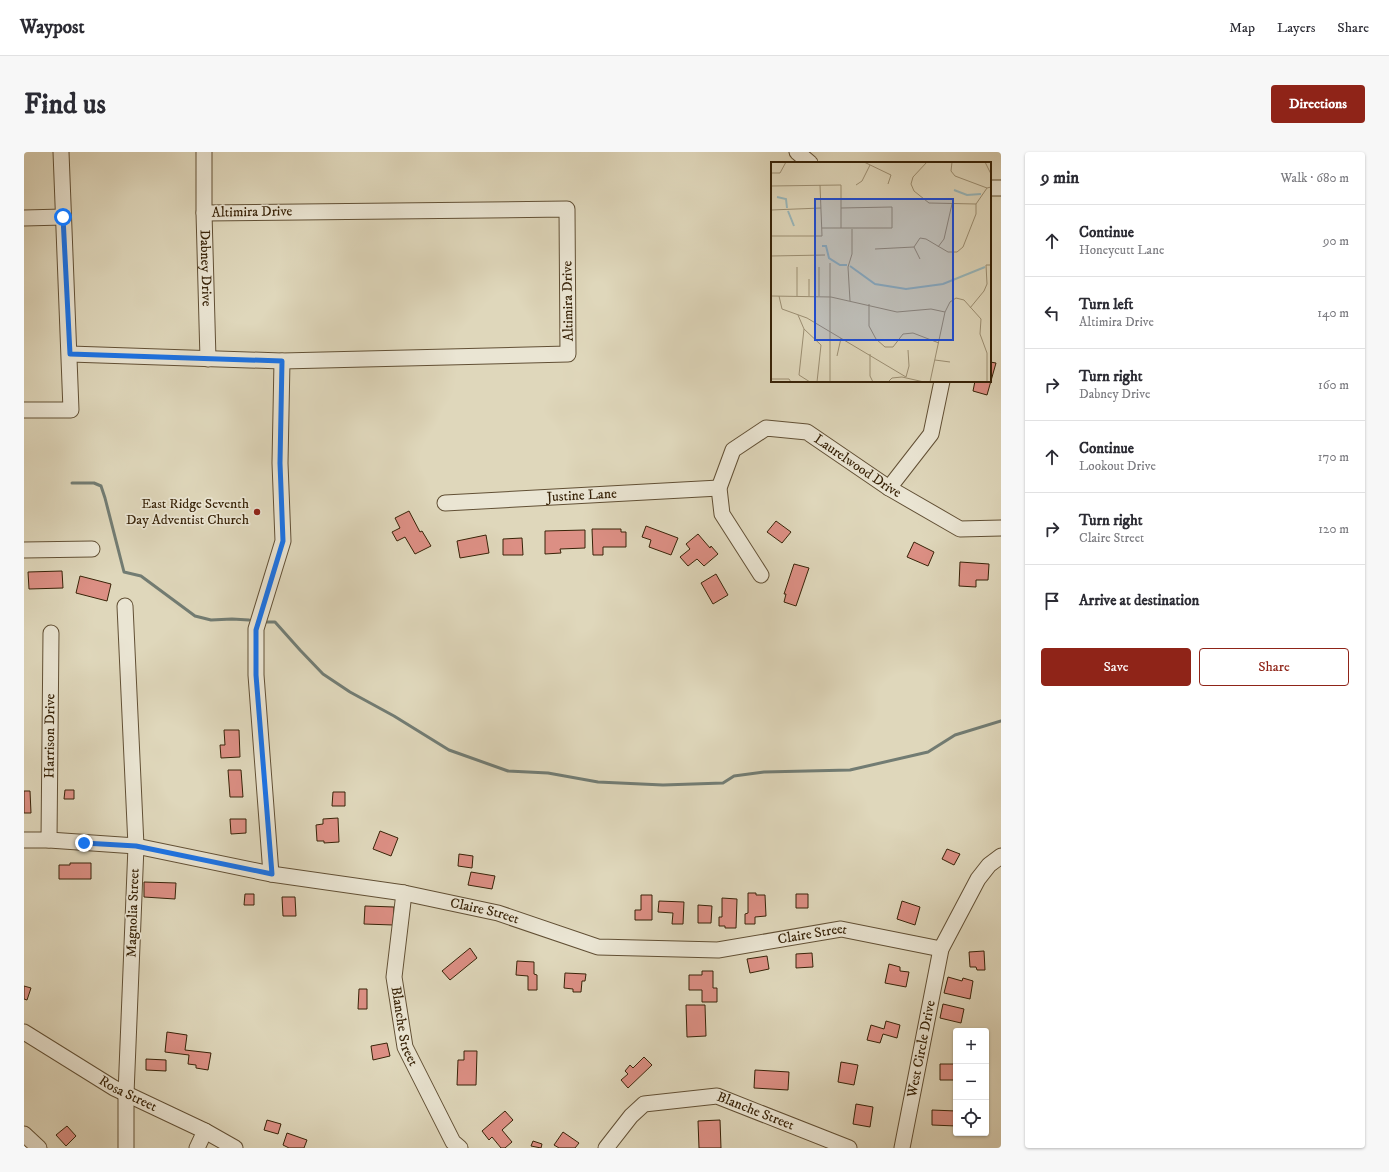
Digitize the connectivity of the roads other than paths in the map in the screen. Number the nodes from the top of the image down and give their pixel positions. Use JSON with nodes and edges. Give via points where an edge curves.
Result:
{"nodes":[{"id":1,"x":61,"y":152,"type":"edge"},
{"id":2,"x":204,"y":152,"type":"edge"},
{"id":3,"x":797,"y":152,"type":"edge"},
{"id":4,"x":809,"y":162,"type":"edge"},
{"id":5,"x":204,"y":213,"type":"junction"},
{"id":6,"x":63,"y":217,"type":"junction"},
{"id":7,"x":24,"y":218,"type":"edge"},
{"id":8,"x":70,"y":354,"type":"junction"},
{"id":9,"x":208,"y":359,"type":"junction"},
{"id":10,"x":282,"y":361,"type":"junction"},
{"id":11,"x":942,"y":382,"type":"edge"},
{"id":12,"x":24,"y":410,"type":"edge"},
{"id":13,"x":719,"y":488,"type":"junction"},
{"id":14,"x":888,"y":488,"type":"junction"},
{"id":15,"x":445,"y":503,"type":"dead end"},
{"id":16,"x":1001,"y":528,"type":"edge"},
{"id":17,"x":92,"y":549,"type":"dead end"},
{"id":18,"x":24,"y":550,"type":"edge"},
{"id":19,"x":761,"y":575,"type":"dead end"},
{"id":20,"x":125,"y":606,"type":"dead end"},
{"id":21,"x":51,"y":633,"type":"dead end"},
{"id":22,"x":24,"y":840,"type":"edge"},
{"id":23,"x":49,"y":840,"type":"junction"},
{"id":24,"x":136,"y":846,"type":"junction"},
{"id":25,"x":1001,"y":856,"type":"edge"},
{"id":26,"x":272,"y":874,"type":"junction"},
{"id":27,"x":404,"y":893,"type":"junction"},
{"id":28,"x":941,"y":949,"type":"junction"},
{"id":29,"x":24,"y":1032,"type":"edge"},
{"id":30,"x":126,"y":1094,"type":"junction"},
{"id":31,"x":205,"y":1131,"type":"junction"},
{"id":32,"x":24,"y":1134,"type":"edge"},
{"id":33,"x":39,"y":1148,"type":"edge"},
{"id":34,"x":126,"y":1148,"type":"edge"},
{"id":35,"x":197,"y":1148,"type":"edge"},
{"id":36,"x":235,"y":1148,"type":"edge"},
{"id":37,"x":460,"y":1148,"type":"edge"},
{"id":38,"x":606,"y":1148,"type":"edge"},
{"id":39,"x":849,"y":1148,"type":"edge"},
{"id":40,"x":902,"y":1148,"type":"edge"}],
"edges":[{"from":1,"to":6,"type":"street"},
{"from":2,"to":5,"type":"street","name":"Dabney Drive"},
{"from":3,"to":4,"type":"street"},
{"from":5,"to":9,"type":"street","name":"Dabney Drive"},
{"from":5,"to":10,"type":"street","name":"Altimira Drive","via":[[567,209],[568,354]]},
{"from":6,"to":7,"type":"street"},
{"from":6,"to":8,"type":"street"},
{"from":8,"to":9,"type":"street","name":"Altimira Drive"},
{"from":8,"to":12,"type":"street","via":[[71,410]]},
{"from":9,"to":10,"type":"street","name":"Altimira Drive"},
{"from":10,"to":26,"type":"street","via":[[280,463],[283,541],[256,630],[256,675]]},
{"from":11,"to":14,"type":"street","via":[[931,434]]},
{"from":13,"to":14,"type":"street","name":"Laurelwood Drive","via":[[733,450],[766,428],[807,432]]},
{"from":13,"to":15,"type":"street","name":"Justine Lane"},
{"from":13,"to":19,"type":"street","name":"Laurelwood Drive","via":[[722,514]]},
{"from":14,"to":16,"type":"street","name":"Laurelwood Drive","via":[[960,529]]},
{"from":17,"to":18,"type":"street"},
{"from":20,"to":24,"type":"street","name":"Magnolia Street"},
{"from":21,"to":23,"type":"street","name":"Harrison Drive"},
{"from":22,"to":23,"type":"street","name":"Claire Street"},
{"from":23,"to":24,"type":"street","name":"Claire Street"},
{"from":24,"to":26,"type":"street","name":"Claire Street"},
{"from":24,"to":30,"type":"street","name":"Magnolia Street"},
{"from":25,"to":28,"type":"street","name":"West Circle Drive","via":[[989,865],[978,879]]},
{"from":26,"to":27,"type":"street","name":"Claire Street"},
{"from":27,"to":28,"type":"street","name":"Claire Street","via":[[498,913],[598,947],[718,950],[841,929]]},
{"from":27,"to":37,"type":"street","name":"Blanche Street","via":[[394,977],[405,1047],[453,1142]]},
{"from":28,"to":40,"type":"street","name":"West Circle Drive"},
{"from":29,"to":30,"type":"street","name":"Rosa Street"},
{"from":30,"to":31,"type":"street","name":"Rosa Street"},
{"from":30,"to":34,"type":"street","name":"Magnolia Street"},
{"from":31,"to":35,"type":"street"},
{"from":31,"to":36,"type":"street","name":"Rosa Street"},
{"from":32,"to":33,"type":"street"},
{"from":38,"to":39,"type":"street","name":"Blanche Street","via":[[644,1104],[717,1096]]}]}
